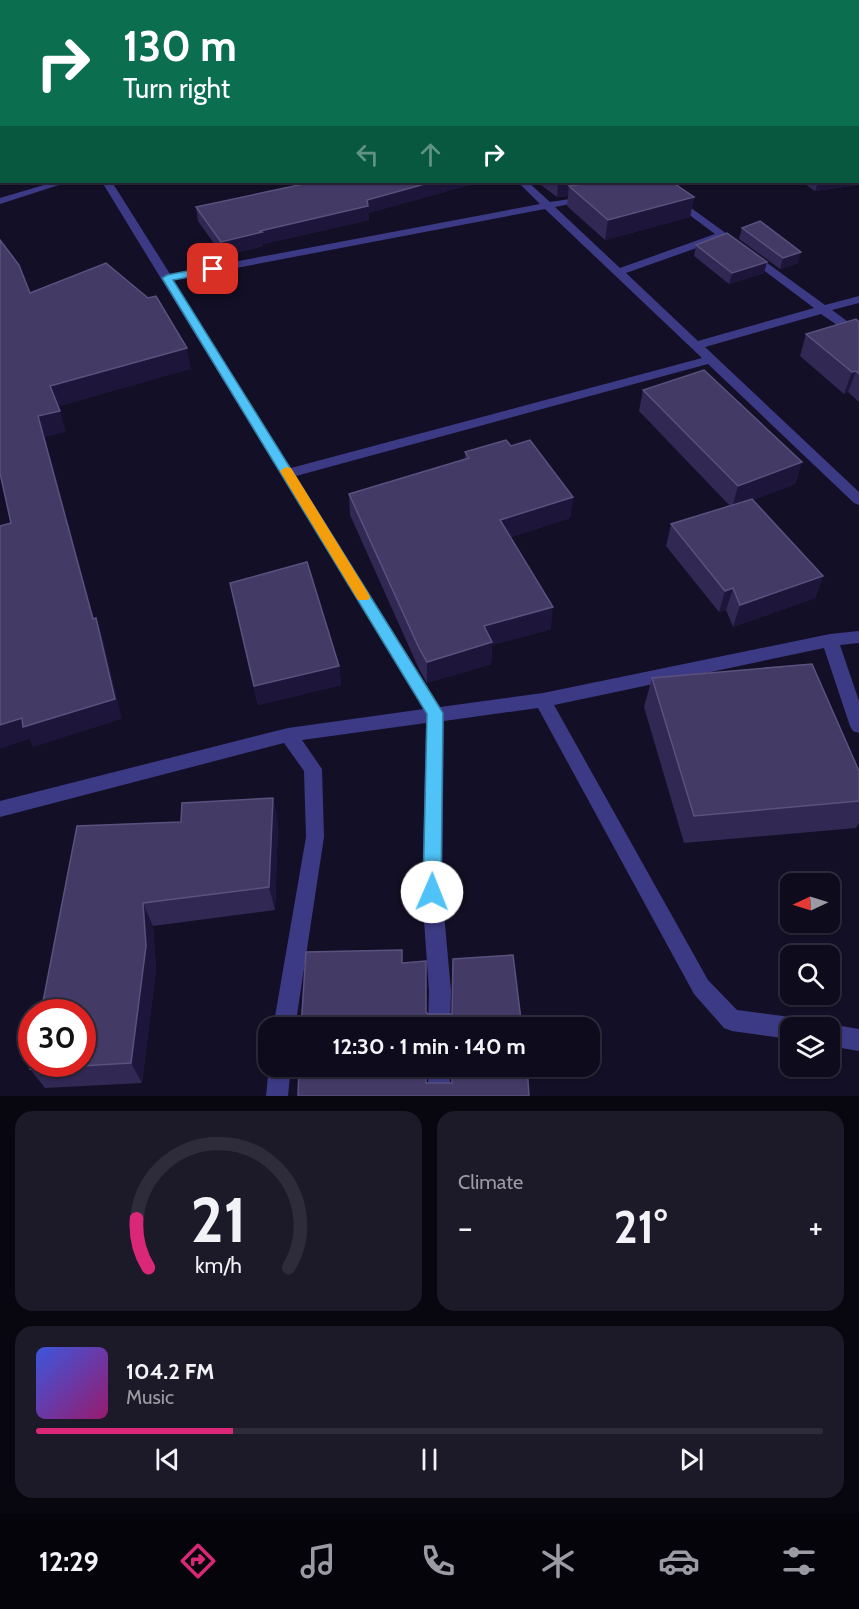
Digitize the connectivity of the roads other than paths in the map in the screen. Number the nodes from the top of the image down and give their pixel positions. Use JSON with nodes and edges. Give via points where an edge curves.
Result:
{"nodes":[{"id":1,"x":60,"y":183,"type":"edge"},
{"id":2,"x":108,"y":183,"type":"edge"},
{"id":3,"x":524,"y":183,"type":"edge"},
{"id":4,"x":674,"y":183,"type":"edge"},
{"id":5,"x":602,"y":195,"type":"edge"},
{"id":6,"x":0,"y":201,"type":"edge"},
{"id":7,"x":547,"y":204,"type":"junction"},
{"id":8,"x":724,"y":236,"type":"junction"},
{"id":9,"x":618,"y":272,"type":"junction"},
{"id":10,"x":167,"y":278,"type":"junction"},
{"id":11,"x":859,"y":298,"type":"edge"},
{"id":12,"x":823,"y":309,"type":"junction"},
{"id":13,"x":859,"y":336,"type":"edge"},
{"id":14,"x":695,"y":346,"type":"junction"},
{"id":15,"x":710,"y":360,"type":"junction"},
{"id":16,"x":288,"y":474,"type":"junction"},
{"id":17,"x":859,"y":500,"type":"edge"},
{"id":18,"x":859,"y":637,"type":"edge"},
{"id":19,"x":830,"y":640,"type":"junction"},
{"id":20,"x":543,"y":700,"type":"junction"},
{"id":21,"x":435,"y":713,"type":"junction"},
{"id":22,"x":859,"y":726,"type":"edge"},
{"id":23,"x":288,"y":735,"type":"junction"},
{"id":24,"x":0,"y":809,"type":"edge"},
{"id":25,"x":286,"y":1017,"type":"edge"},
{"id":26,"x":440,"y":1017,"type":"edge"},
{"id":27,"x":780,"y":1027,"type":"edge"},
{"id":28,"x":840,"y":1037,"type":"edge"},
{"id":29,"x":859,"y":1040,"type":"edge"},
{"id":30,"x":279,"y":1077,"type":"edge"},
{"id":31,"x":440,"y":1077,"type":"edge"},
{"id":32,"x":277,"y":1096,"type":"edge"},
{"id":33,"x":439,"y":1096,"type":"edge"}],
"edges":[{"from":1,"to":6,"type":"street"},
{"from":2,"to":10,"type":"street"},
{"from":3,"to":7,"type":"street"},
{"from":4,"to":8,"type":"street","via":[[652,187]]},
{"from":5,"to":7,"type":"street"},
{"from":7,"to":9,"type":"street"},
{"from":7,"to":10,"type":"street"},
{"from":8,"to":9,"type":"street"},
{"from":8,"to":12,"type":"street"},
{"from":9,"to":14,"type":"street"},
{"from":10,"to":16,"type":"street"},
{"from":11,"to":12,"type":"street"},
{"from":12,"to":13,"type":"street"},
{"from":12,"to":14,"type":"street"},
{"from":14,"to":15,"type":"street"},
{"from":15,"to":16,"type":"street"},
{"from":15,"to":17,"type":"street"},
{"from":16,"to":21,"type":"street"},
{"from":18,"to":19,"type":"street"},
{"from":19,"to":20,"type":"street"},
{"from":19,"to":22,"type":"street"},
{"from":20,"to":21,"type":"street"},
{"from":20,"to":27,"type":"street","via":[[701,987],[732,1020]]},
{"from":21,"to":23,"type":"street"},
{"from":21,"to":26,"type":"street","via":[[432,892]]},
{"from":23,"to":24,"type":"street"},
{"from":23,"to":25,"type":"street","via":[[313,769],[315,837]]},
{"from":28,"to":29,"type":"street"},
{"from":30,"to":32,"type":"street"},
{"from":31,"to":33,"type":"street"}]}
